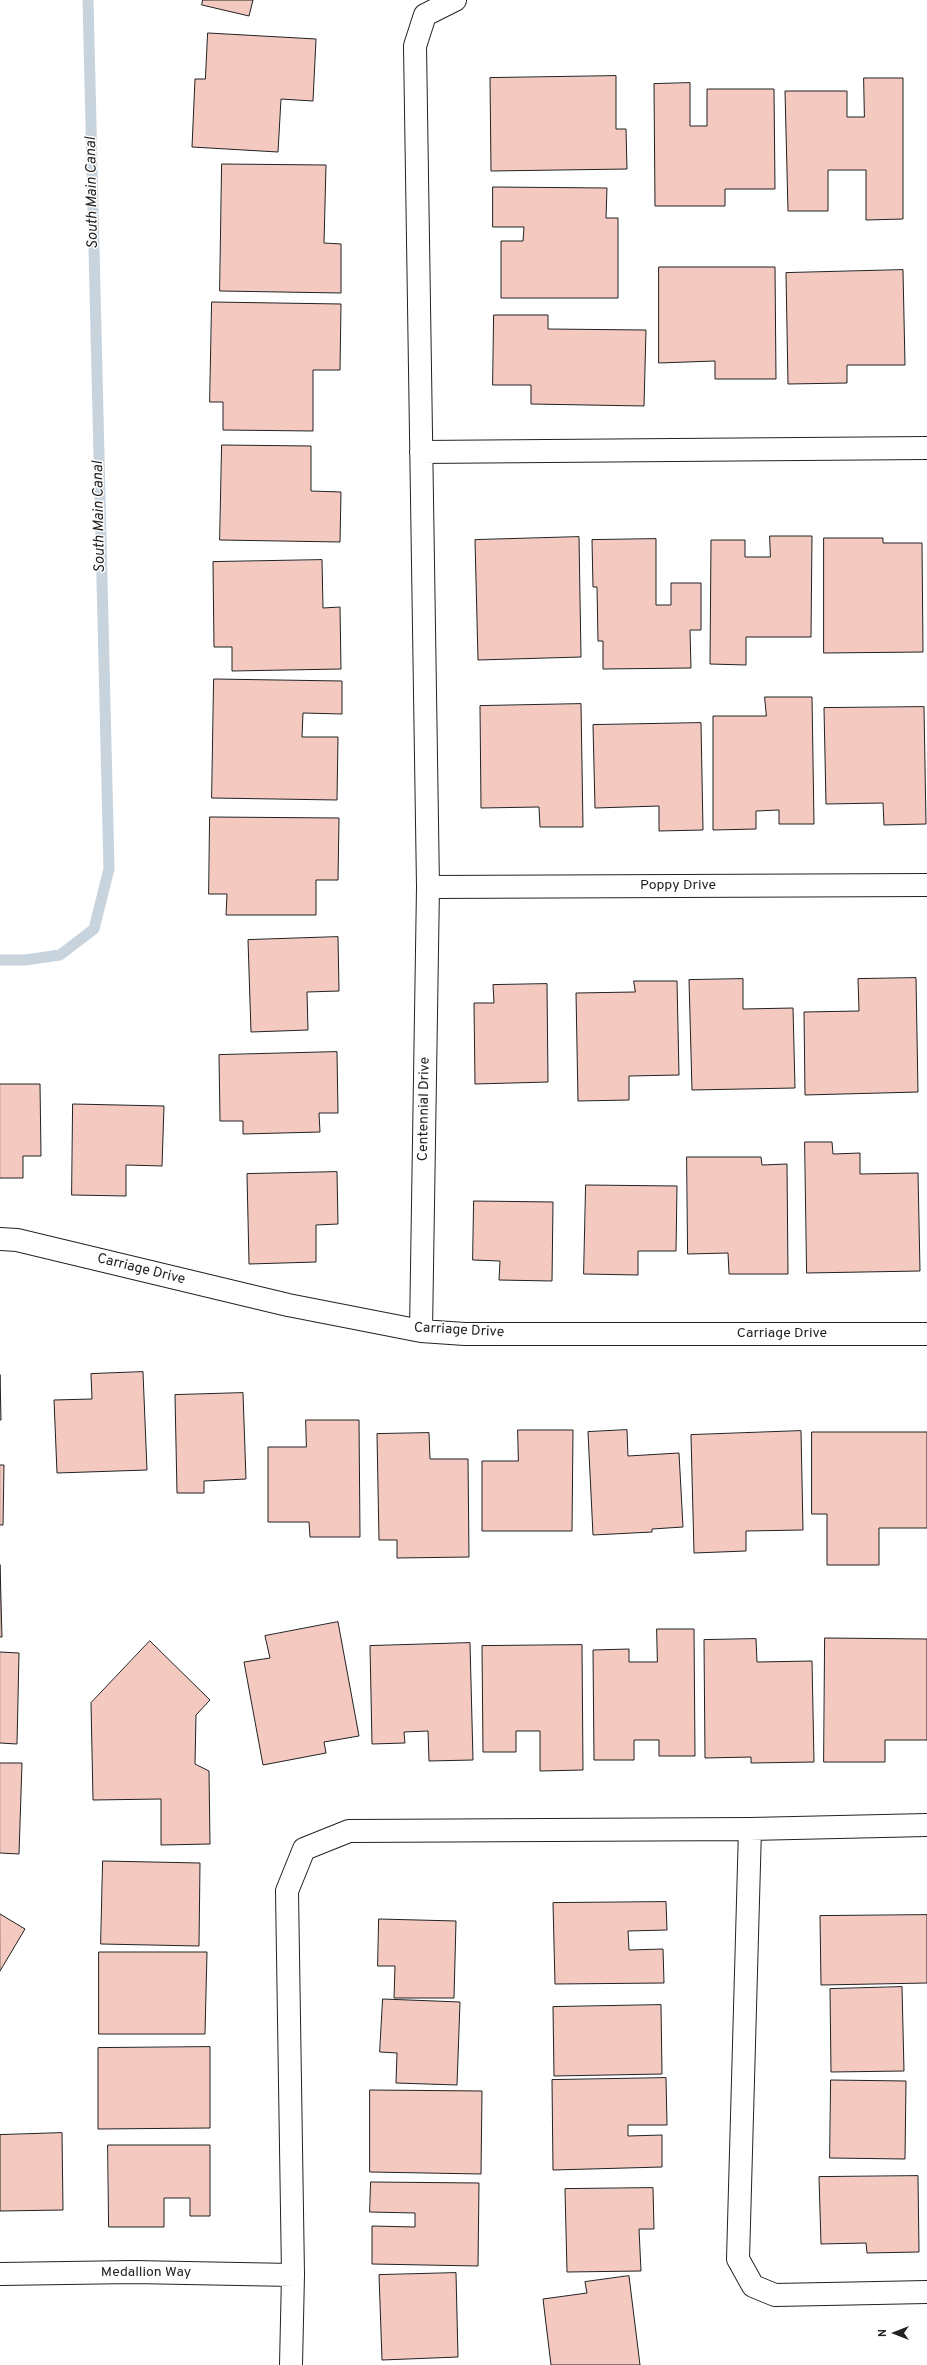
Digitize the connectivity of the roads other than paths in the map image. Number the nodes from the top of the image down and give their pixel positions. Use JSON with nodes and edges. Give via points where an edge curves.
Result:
{"nodes":[{"id":1,"x":455,"y":0,"type":"edge"},
{"id":2,"x":927,"y":448,"type":"edge"},
{"id":3,"x":422,"y":452,"type":"junction"},
{"id":4,"x":927,"y":885,"type":"edge"},
{"id":5,"x":428,"y":887,"type":"junction"},
{"id":6,"x":0,"y":1239,"type":"edge"},
{"id":7,"x":422,"y":1331,"type":"junction"},
{"id":8,"x":927,"y":1334,"type":"edge"},
{"id":9,"x":927,"y":1825,"type":"edge"},
{"id":10,"x":750,"y":1829,"type":"junction"},
{"id":11,"x":0,"y":2274,"type":"edge"},
{"id":12,"x":293,"y":2276,"type":"junction"},
{"id":13,"x":927,"y":2292,"type":"edge"},
{"id":14,"x":291,"y":2365,"type":"edge"}],
"edges":[{"from":1,"to":3,"type":"street","name":"Centennial Drive","via":[[425,15],[415,46]]},
{"from":2,"to":3,"type":"street"},
{"from":3,"to":5,"type":"street","name":"Centennial Drive"},
{"from":4,"to":5,"type":"street","name":"Poppy Drive"},
{"from":5,"to":7,"type":"street","name":"Centennial Drive"},
{"from":6,"to":7,"type":"street","name":"Carriage Drive","via":[[17,1240],[288,1305]]},
{"from":7,"to":8,"type":"street","name":"Carriage Drive","via":[[465,1334]]},
{"from":9,"to":10,"type":"street"},
{"from":10,"to":12,"type":"street","via":[[349,1831],[304,1849],[287,1891]]},
{"from":10,"to":13,"type":"street","via":[[738,2259],[753,2286],[775,2295]]},
{"from":11,"to":12,"type":"street","name":"Medallion Way","via":[[133,2272]]},
{"from":12,"to":14,"type":"street"}]}
